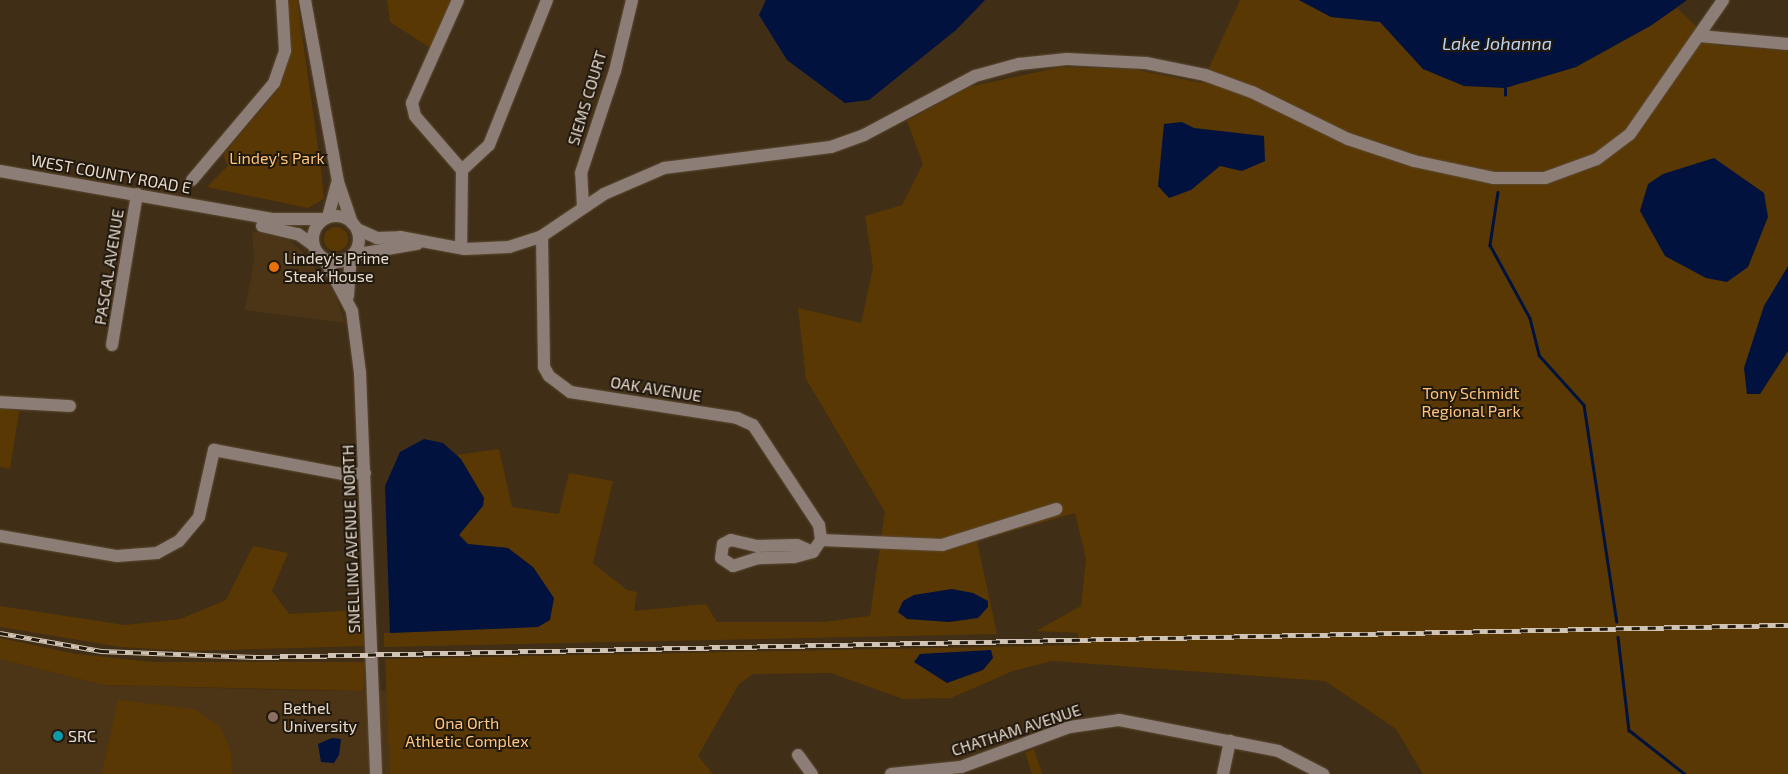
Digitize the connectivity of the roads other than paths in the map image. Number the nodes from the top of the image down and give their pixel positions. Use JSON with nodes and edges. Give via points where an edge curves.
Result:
{"nodes":[{"id":1,"x":282,"y":0,"type":"edge"},
{"id":2,"x":304,"y":0,"type":"edge"},
{"id":3,"x":458,"y":0,"type":"edge"},
{"id":4,"x":547,"y":0,"type":"edge"},
{"id":5,"x":632,"y":0,"type":"edge"},
{"id":6,"x":1723,"y":0,"type":"edge"},
{"id":7,"x":1700,"y":36,"type":"junction"},
{"id":8,"x":1788,"y":44,"type":"edge"},
{"id":9,"x":462,"y":170,"type":"junction"},
{"id":10,"x":0,"y":171,"type":"edge"},
{"id":11,"x":192,"y":180,"type":"dead end"},
{"id":12,"x":338,"y":182,"type":"junction"},
{"id":13,"x":137,"y":194,"type":"junction"},
{"id":14,"x":583,"y":207,"type":"junction"},
{"id":15,"x":217,"y":210,"type":"junction"},
{"id":16,"x":326,"y":218,"type":"junction"},
{"id":17,"x":355,"y":226,"type":"junction"},
{"id":18,"x":542,"y":236,"type":"junction"},
{"id":19,"x":424,"y":243,"type":"junction"},
{"id":20,"x":313,"y":245,"type":"junction"},
{"id":21,"x":461,"y":248,"type":"junction"},
{"id":22,"x":352,"y":256,"type":"junction"},
{"id":23,"x":325,"y":260,"type":"junction"},
{"id":24,"x":349,"y":304,"type":"junction"},
{"id":25,"x":112,"y":345,"type":"dead end"},
{"id":26,"x":0,"y":402,"type":"edge"},
{"id":27,"x":70,"y":406,"type":"dead end"},
{"id":28,"x":365,"y":473,"type":"junction"},
{"id":29,"x":1056,"y":509,"type":"dead end"},
{"id":30,"x":0,"y":536,"type":"edge"},
{"id":31,"x":821,"y":540,"type":"junction"},
{"id":32,"x":813,"y":552,"type":"junction"},
{"id":33,"x":1230,"y":741,"type":"junction"},
{"id":34,"x":798,"y":755,"type":"dead end"},
{"id":35,"x":376,"y":774,"type":"edge"},
{"id":36,"x":812,"y":774,"type":"edge"},
{"id":37,"x":891,"y":774,"type":"edge"},
{"id":38,"x":1223,"y":774,"type":"edge"},
{"id":39,"x":1323,"y":774,"type":"edge"}],
"edges":[{"from":1,"to":11,"type":"street","via":[[286,38],[278,75],[263,99]]},
{"from":2,"to":12,"type":"street"},
{"from":3,"to":9,"type":"street","via":[[412,103],[415,116]]},
{"from":4,"to":9,"type":"street","via":[[489,145]]},
{"from":5,"to":14,"type":"street","name":"SIEMS COURT","via":[[615,71],[581,173]]},
{"from":6,"to":7,"type":"street"},
{"from":7,"to":8,"type":"street"},
{"from":7,"to":14,"type":"street","via":[[1624,139],[1582,166],[1545,178],[1493,178],[1414,161],[1348,139],[1252,92],[1187,70],[1116,60],[1067,59],[1019,64],[975,76],[845,143],[681,164],[623,184]]},
{"from":9,"to":21,"type":"street"},
{"from":10,"to":13,"type":"street","name":"WEST COUNTY ROAD E"},
{"from":12,"to":16,"type":"street"},
{"from":12,"to":17,"type":"street"},
{"from":13,"to":15,"type":"street","name":"WEST COUNTY ROAD E"},
{"from":13,"to":25,"type":"street","name":"PASCAL AVENUE"},
{"from":14,"to":18,"type":"street"},
{"from":15,"to":16,"type":"street","name":"WEST COUNTY ROAD E","via":[[272,219]]},
{"from":15,"to":20,"type":"street","name":"WEST COUNTY ROAD E","via":[[298,234]]},
{"from":16,"to":17,"type":"street","via":[[339,216]]},
{"from":16,"to":20,"type":"street","via":[[314,230]]},
{"from":17,"to":19,"type":"street","via":[[377,238]]},
{"from":17,"to":22,"type":"street","via":[[359,244]]},
{"from":18,"to":21,"type":"street","via":[[509,247]]},
{"from":18,"to":31,"type":"street","name":"OAK AVENUE","via":[[546,293],[544,367],[549,376],[570,392],[737,418],[753,425],[820,525]]},
{"from":19,"to":21,"type":"street"},
{"from":19,"to":22,"type":"street"},
{"from":20,"to":23,"type":"street"},
{"from":22,"to":23,"type":"street","via":[[336,263]]},
{"from":22,"to":24,"type":"street","name":"SNELLING AVENUE NORTH"},
{"from":23,"to":24,"type":"street","name":"SNELLING AVENUE NORTH"},
{"from":24,"to":28,"type":"street","name":"SNELLING AVENUE NORTH","via":[[360,374]]},
{"from":26,"to":27,"type":"street"},
{"from":28,"to":30,"type":"street","via":[[342,474],[214,450],[199,517],[179,541],[157,553],[117,556]]},
{"from":28,"to":35,"type":"street","name":"SNELLING AVENUE NORTH"},
{"from":29,"to":31,"type":"street","via":[[942,545]]},
{"from":31,"to":32,"type":"street"},
{"from":32,"to":32,"type":"street","via":[[797,545],[757,546],[731,540],[723,544],[720,553],[733,566]]},
{"from":33,"to":37,"type":"street","name":"CHATHAM AVENUE","via":[[1137,722],[1102,720],[961,767]]},
{"from":33,"to":38,"type":"street"},
{"from":33,"to":39,"type":"street","name":"CHATHAM AVENUE","via":[[1292,756]]},
{"from":34,"to":36,"type":"street"}]}
